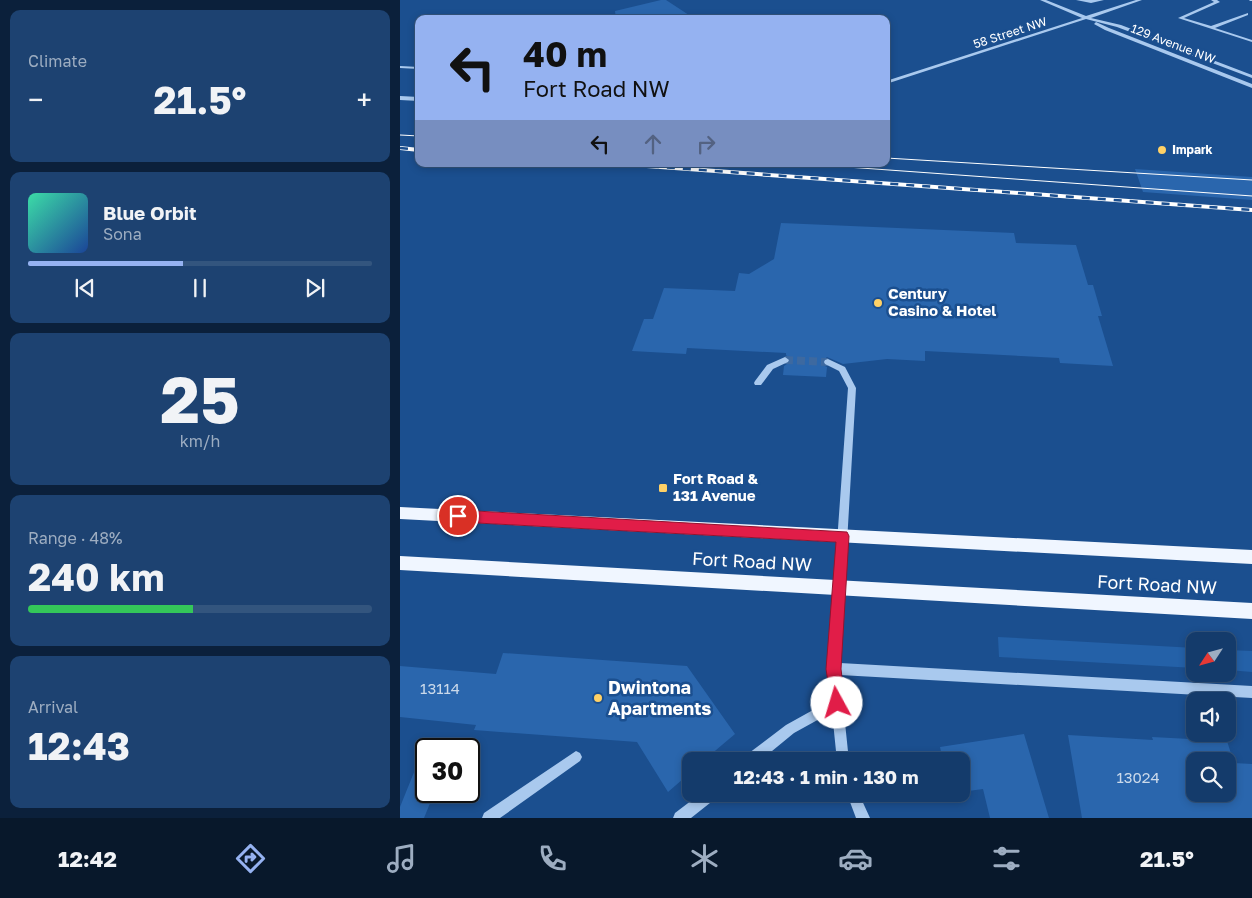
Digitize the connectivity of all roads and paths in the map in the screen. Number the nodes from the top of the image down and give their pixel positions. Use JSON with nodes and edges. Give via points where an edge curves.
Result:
{"nodes":[{"id":1,"x":1042,"y":0,"type":"edge"},
{"id":2,"x":1078,"y":0,"type":"edge"},
{"id":3,"x":1102,"y":0,"type":"edge"},
{"id":4,"x":1213,"y":0,"type":"edge"},
{"id":5,"x":1135,"y":1,"type":"edge"},
{"id":6,"x":1246,"y":14,"type":"dead end"},
{"id":7,"x":1087,"y":18,"type":"junction"},
{"id":8,"x":1211,"y":28,"type":"junction"},
{"id":9,"x":1250,"y":39,"type":"edge"},
{"id":10,"x":400,"y":67,"type":"edge"},
{"id":11,"x":415,"y":68,"type":"edge"},
{"id":12,"x":1252,"y":77,"type":"edge"},
{"id":13,"x":890,"y":82,"type":"edge"},
{"id":14,"x":1252,"y":86,"type":"edge"},
{"id":15,"x":400,"y":98,"type":"edge"},
{"id":16,"x":415,"y":99,"type":"edge"},
{"id":17,"x":785,"y":360,"type":"tunnel mouth"},
{"id":18,"x":828,"y":362,"type":"tunnel mouth"},
{"id":19,"x":758,"y":383,"type":"dead end"},
{"id":20,"x":400,"y":513,"type":"edge"},
{"id":21,"x":843,"y":536,"type":"junction"},
{"id":22,"x":1252,"y":557,"type":"edge"},
{"id":23,"x":400,"y":563,"type":"edge"},
{"id":24,"x":839,"y":587,"type":"junction"},
{"id":25,"x":1252,"y":611,"type":"edge"},
{"id":26,"x":834,"y":669,"type":"junction"},
{"id":27,"x":1252,"y":692,"type":"edge"},
{"id":28,"x":837,"y":703,"type":"junction"},
{"id":29,"x":761,"y":752,"type":"edge"},
{"id":30,"x":842,"y":752,"type":"edge"},
{"id":31,"x":576,"y":757,"type":"dead end"},
{"id":32,"x":700,"y":802,"type":"edge"},
{"id":33,"x":856,"y":802,"type":"edge"},
{"id":34,"x":489,"y":818,"type":"edge"},
{"id":35,"x":680,"y":818,"type":"edge"},
{"id":36,"x":863,"y":818,"type":"edge"}],
"edges":[{"from":1,"to":7,"type":"street","name":"129 Avenue NW"},
{"from":2,"to":3,"type":"street"},
{"from":4,"to":8,"type":"street","via":[[1218,2],[1180,18]]},
{"from":5,"to":7,"type":"street","name":"58 Street NW"},
{"from":6,"to":8,"type":"street"},
{"from":7,"to":12,"type":"street","name":"129 Avenue NW","via":[[1119,26]]},
{"from":7,"to":13,"type":"street","name":"58 Street NW"},
{"from":7,"to":14,"type":"street","name":"129 Avenue NW","via":[[1107,29]]},
{"from":8,"to":9,"type":"street"},
{"from":10,"to":11,"type":"street"},
{"from":15,"to":16,"type":"street"},
{"from":17,"to":19,"type":"street","via":[[770,367]]},
{"from":18,"to":21,"type":"street","via":[[842,369],[852,388]]},
{"from":20,"to":21,"type":"main road","name":"Fort Road NW"},
{"from":21,"to":22,"type":"main road","name":"Fort Road NW"},
{"from":21,"to":24,"type":"street"},
{"from":23,"to":24,"type":"main road","name":"Fort Road NW"},
{"from":24,"to":25,"type":"main road","name":"Fort Road NW"},
{"from":24,"to":26,"type":"street"},
{"from":26,"to":27,"type":"street"},
{"from":26,"to":28,"type":"street"},
{"from":28,"to":29,"type":"street","via":[[790,729]]},
{"from":28,"to":30,"type":"street"},
{"from":31,"to":34,"type":"street"},
{"from":32,"to":35,"type":"street"},
{"from":33,"to":36,"type":"street"}]}
